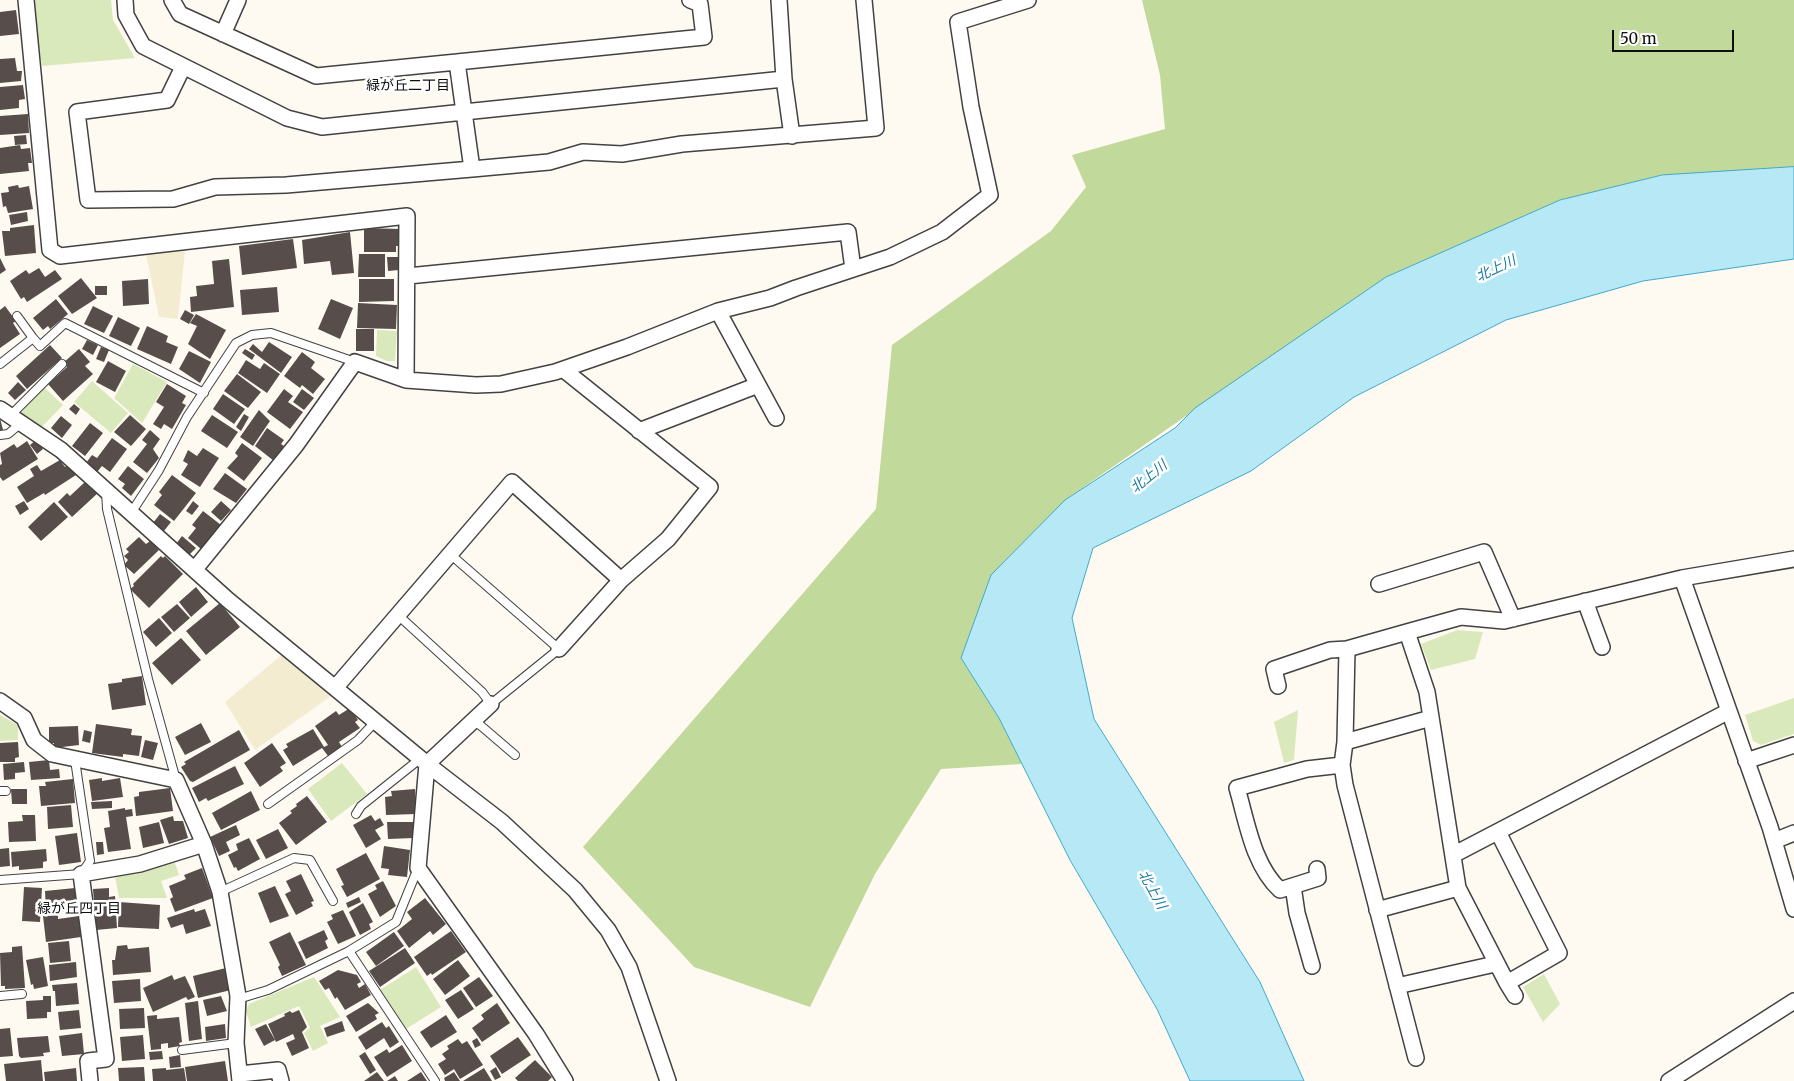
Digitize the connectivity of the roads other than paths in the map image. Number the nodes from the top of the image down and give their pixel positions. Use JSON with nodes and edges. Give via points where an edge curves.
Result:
{"nodes":[{"id":1,"x":26,"y":0,"type":"edge"},
{"id":2,"x":125,"y":0,"type":"edge"},
{"id":3,"x":172,"y":0,"type":"edge"},
{"id":4,"x":238,"y":0,"type":"edge"},
{"id":5,"x":690,"y":0,"type":"edge"},
{"id":6,"x":779,"y":0,"type":"edge"},
{"id":7,"x":864,"y":0,"type":"edge"},
{"id":8,"x":1028,"y":0,"type":"edge"},
{"id":9,"x":222,"y":34,"type":"junction"},
{"id":10,"x":456,"y":62,"type":"junction"},
{"id":11,"x":183,"y":67,"type":"junction"},
{"id":12,"x":784,"y":79,"type":"junction"},
{"id":13,"x":464,"y":112,"type":"junction"},
{"id":14,"x":792,"y":136,"type":"junction"},
{"id":15,"x":472,"y":169,"type":"junction"},
{"id":16,"x":853,"y":269,"type":"junction"},
{"id":17,"x":408,"y":276,"type":"junction"},
{"id":18,"x":718,"y":311,"type":"junction"},
{"id":19,"x":16,"y":316,"type":"dead end"},
{"id":20,"x":33,"y":338,"type":"junction"},
{"id":21,"x":355,"y":362,"type":"junction"},
{"id":22,"x":0,"y":364,"type":"edge"},
{"id":23,"x":62,"y":364,"type":"dead end"},
{"id":24,"x":564,"y":370,"type":"junction"},
{"id":25,"x":406,"y":380,"type":"junction"},
{"id":26,"x":758,"y":385,"type":"junction"},
{"id":27,"x":204,"y":393,"type":"junction"},
{"id":28,"x":10,"y":416,"type":"edge"},
{"id":29,"x":776,"y":418,"type":"dead end"},
{"id":30,"x":640,"y":431,"type":"junction"},
{"id":31,"x":0,"y":435,"type":"edge"},
{"id":32,"x":106,"y":489,"type":"junction"},
{"id":33,"x":131,"y":513,"type":"junction"},
{"id":34,"x":450,"y":554,"type":"junction"},
{"id":35,"x":1794,"y":559,"type":"edge"},
{"id":36,"x":195,"y":569,"type":"junction"},
{"id":37,"x":1682,"y":578,"type":"junction"},
{"id":38,"x":621,"y":580,"type":"junction"},
{"id":39,"x":1379,"y":584,"type":"dead end"},
{"id":40,"x":1585,"y":601,"type":"junction"},
{"id":41,"x":398,"y":615,"type":"junction"},
{"id":42,"x":1513,"y":619,"type":"junction"},
{"id":43,"x":1407,"y":632,"type":"junction"},
{"id":44,"x":1602,"y":647,"type":"dead end"},
{"id":45,"x":559,"y":649,"type":"junction"},
{"id":46,"x":1347,"y":649,"type":"junction"},
{"id":47,"x":1278,"y":686,"type":"dead end"},
{"id":48,"x":335,"y":688,"type":"junction"},
{"id":49,"x":0,"y":701,"type":"edge"},
{"id":50,"x":491,"y":704,"type":"junction"},
{"id":51,"x":1729,"y":711,"type":"junction"},
{"id":52,"x":1432,"y":718,"type":"junction"},
{"id":53,"x":377,"y":720,"type":"junction"},
{"id":54,"x":473,"y":722,"type":"junction"},
{"id":55,"x":1345,"y":742,"type":"junction"},
{"id":56,"x":1794,"y":745,"type":"edge"},
{"id":57,"x":515,"y":755,"type":"dead end"},
{"id":58,"x":75,"y":760,"type":"junction"},
{"id":59,"x":424,"y":761,"type":"junction"},
{"id":60,"x":1746,"y":761,"type":"junction"},
{"id":61,"x":1342,"y":765,"type":"junction"},
{"id":62,"x":176,"y":780,"type":"junction"},
{"id":63,"x":268,"y":804,"type":"dead end"},
{"id":64,"x":356,"y":814,"type":"dead end"},
{"id":65,"x":1498,"y":832,"type":"junction"},
{"id":66,"x":1794,"y":833,"type":"edge"},
{"id":67,"x":1774,"y":841,"type":"junction"},
{"id":68,"x":204,"y":844,"type":"junction"},
{"id":69,"x":1453,"y":855,"type":"junction"},
{"id":70,"x":418,"y":868,"type":"junction"},
{"id":71,"x":1317,"y":869,"type":"dead end"},
{"id":72,"x":81,"y":874,"type":"junction"},
{"id":73,"x":0,"y":880,"type":"edge"},
{"id":74,"x":1293,"y":886,"type":"junction"},
{"id":75,"x":1458,"y":888,"type":"junction"},
{"id":76,"x":220,"y":892,"type":"junction"},
{"id":77,"x":332,"y":901,"type":"dead end"},
{"id":78,"x":1794,"y":909,"type":"edge"},
{"id":79,"x":1377,"y":910,"type":"junction"},
{"id":80,"x":349,"y":952,"type":"junction"},
{"id":81,"x":1495,"y":964,"type":"junction"},
{"id":82,"x":1312,"y":966,"type":"dead end"},
{"id":83,"x":1507,"y":983,"type":"junction"},
{"id":84,"x":1397,"y":986,"type":"junction"},
{"id":85,"x":22,"y":994,"type":"dead end"},
{"id":86,"x":0,"y":996,"type":"edge"},
{"id":87,"x":1516,"y":996,"type":"dead end"},
{"id":88,"x":238,"y":999,"type":"junction"},
{"id":89,"x":1794,"y":1001,"type":"edge"},
{"id":90,"x":236,"y":1044,"type":"junction"},
{"id":91,"x":182,"y":1050,"type":"dead end"},
{"id":92,"x":1416,"y":1058,"type":"dead end"},
{"id":93,"x":240,"y":1078,"type":"edge"},
{"id":94,"x":90,"y":1081,"type":"edge"},
{"id":95,"x":280,"y":1081,"type":"edge"},
{"id":96,"x":434,"y":1081,"type":"edge"},
{"id":97,"x":565,"y":1081,"type":"edge"},
{"id":98,"x":668,"y":1081,"type":"edge"},
{"id":99,"x":1669,"y":1081,"type":"edge"}],
"edges":[{"from":1,"to":17,"type":"street","via":[[50,250],[60,256],[407,216]]},
{"from":2,"to":11,"type":"street","via":[[126,15],[143,46]]},
{"from":3,"to":9,"type":"street","via":[[180,14]]},
{"from":4,"to":9,"type":"street"},
{"from":5,"to":10,"type":"street","via":[[700,4],[704,37]]},
{"from":6,"to":12,"type":"street"},
{"from":7,"to":14,"type":"street","via":[[876,128]]},
{"from":8,"to":16,"type":"street","via":[[958,22],[971,107],[990,195],[942,232]]},
{"from":9,"to":10,"type":"street","via":[[316,76]]},
{"from":10,"to":13,"type":"street"},
{"from":11,"to":13,"type":"street","via":[[287,118],[322,127]]},
{"from":11,"to":15,"type":"street","via":[[167,100],[77,112],[88,200],[173,199],[214,187],[286,185]]},
{"from":12,"to":13,"type":"street"},
{"from":12,"to":14,"type":"street"},
{"from":13,"to":15,"type":"street"},
{"from":14,"to":15,"type":"street","via":[[682,144],[622,154],[583,152],[549,162]]},
{"from":16,"to":17,"type":"street","via":[[848,232]]},
{"from":16,"to":18,"type":"street","via":[[770,298]]},
{"from":17,"to":25,"type":"street"},
{"from":18,"to":24,"type":"street"},
{"from":18,"to":26,"type":"street"},
{"from":19,"to":20,"type":"lane"},
{"from":20,"to":22,"type":"lane"},
{"from":20,"to":27,"type":"lane","via":[[40,346],[65,323]]},
{"from":21,"to":25,"type":"street"},
{"from":21,"to":27,"type":"lane","via":[[271,333],[252,335],[236,343]]},
{"from":21,"to":36,"type":"street","via":[[296,445]]},
{"from":23,"to":28,"type":"lane"},
{"from":24,"to":25,"type":"street","via":[[501,384]]},
{"from":24,"to":30,"type":"street"},
{"from":26,"to":29,"type":"street"},
{"from":26,"to":30,"type":"street"},
{"from":27,"to":33,"type":"lane"},
{"from":28,"to":31,"type":"lane","via":[[8,434]]},
{"from":28,"to":32,"type":"street","via":[[62,450]]},
{"from":30,"to":38,"type":"street","via":[[710,487],[668,539]]},
{"from":32,"to":33,"type":"street"},
{"from":32,"to":62,"type":"lane","via":[[107,509]]},
{"from":33,"to":36,"type":"street"},
{"from":34,"to":38,"type":"street","via":[[512,482]]},
{"from":34,"to":41,"type":"street"},
{"from":34,"to":45,"type":"lane"},
{"from":35,"to":37,"type":"street"},
{"from":36,"to":48,"type":"street"},
{"from":37,"to":40,"type":"street"},
{"from":37,"to":51,"type":"street"},
{"from":38,"to":45,"type":"street"},
{"from":39,"to":42,"type":"street","via":[[1484,552]]},
{"from":40,"to":42,"type":"street"},
{"from":40,"to":44,"type":"street"},
{"from":41,"to":48,"type":"street"},
{"from":41,"to":50,"type":"lane"},
{"from":42,"to":43,"type":"street","via":[[1461,617]]},
{"from":43,"to":46,"type":"street"},
{"from":43,"to":52,"type":"street"},
{"from":45,"to":50,"type":"lane"},
{"from":46,"to":47,"type":"street","via":[[1330,650],[1274,670]]},
{"from":46,"to":55,"type":"street"},
{"from":48,"to":53,"type":"street"},
{"from":49,"to":58,"type":"street","via":[[24,718],[34,740],[52,754]]},
{"from":50,"to":54,"type":"street"},
{"from":51,"to":60,"type":"street"},
{"from":51,"to":65,"type":"street"},
{"from":52,"to":55,"type":"street"},
{"from":52,"to":69,"type":"street"},
{"from":53,"to":59,"type":"street"},
{"from":53,"to":63,"type":"lane","via":[[358,740]]},
{"from":54,"to":57,"type":"lane"},
{"from":54,"to":59,"type":"street"},
{"from":55,"to":61,"type":"street"},
{"from":56,"to":60,"type":"street"},
{"from":58,"to":62,"type":"street"},
{"from":58,"to":72,"type":"lane","via":[[90,861]]},
{"from":59,"to":64,"type":"lane","via":[[361,806]]},
{"from":59,"to":70,"type":"street"},
{"from":59,"to":98,"type":"street","via":[[502,822],[575,890],[608,930],[629,967]]},
{"from":60,"to":67,"type":"street"},
{"from":61,"to":74,"type":"street","via":[[1307,769],[1237,788],[1254,845],[1270,881],[1280,890]]},
{"from":61,"to":79,"type":"street"},
{"from":62,"to":68,"type":"street"},
{"from":65,"to":69,"type":"street"},
{"from":65,"to":83,"type":"street","via":[[1559,953]]},
{"from":66,"to":67,"type":"street"},
{"from":67,"to":78,"type":"street"},
{"from":68,"to":72,"type":"street","via":[[140,864]]},
{"from":68,"to":76,"type":"street"},
{"from":69,"to":75,"type":"street"},
{"from":70,"to":80,"type":"lane","via":[[396,922]]},
{"from":70,"to":97,"type":"street","via":[[536,1034]]},
{"from":71,"to":74,"type":"street","via":[[1318,878]]},
{"from":72,"to":73,"type":"lane"},
{"from":72,"to":94,"type":"street","via":[[106,1060],[88,1061]]},
{"from":74,"to":82,"type":"street","via":[[1297,914]]},
{"from":75,"to":79,"type":"street"},
{"from":75,"to":81,"type":"street"},
{"from":76,"to":77,"type":"lane","via":[[294,858],[310,860]]},
{"from":76,"to":88,"type":"street"},
{"from":79,"to":84,"type":"street"},
{"from":80,"to":88,"type":"lane","via":[[268,990]]},
{"from":80,"to":96,"type":"lane"},
{"from":81,"to":83,"type":"street"},
{"from":81,"to":84,"type":"street"},
{"from":83,"to":87,"type":"street"},
{"from":84,"to":92,"type":"street"},
{"from":85,"to":86,"type":"lane"},
{"from":88,"to":90,"type":"street"},
{"from":89,"to":99,"type":"street"},
{"from":90,"to":91,"type":"lane"},
{"from":90,"to":93,"type":"street"},
{"from":93,"to":95,"type":"street","via":[[278,1070]]}]}
